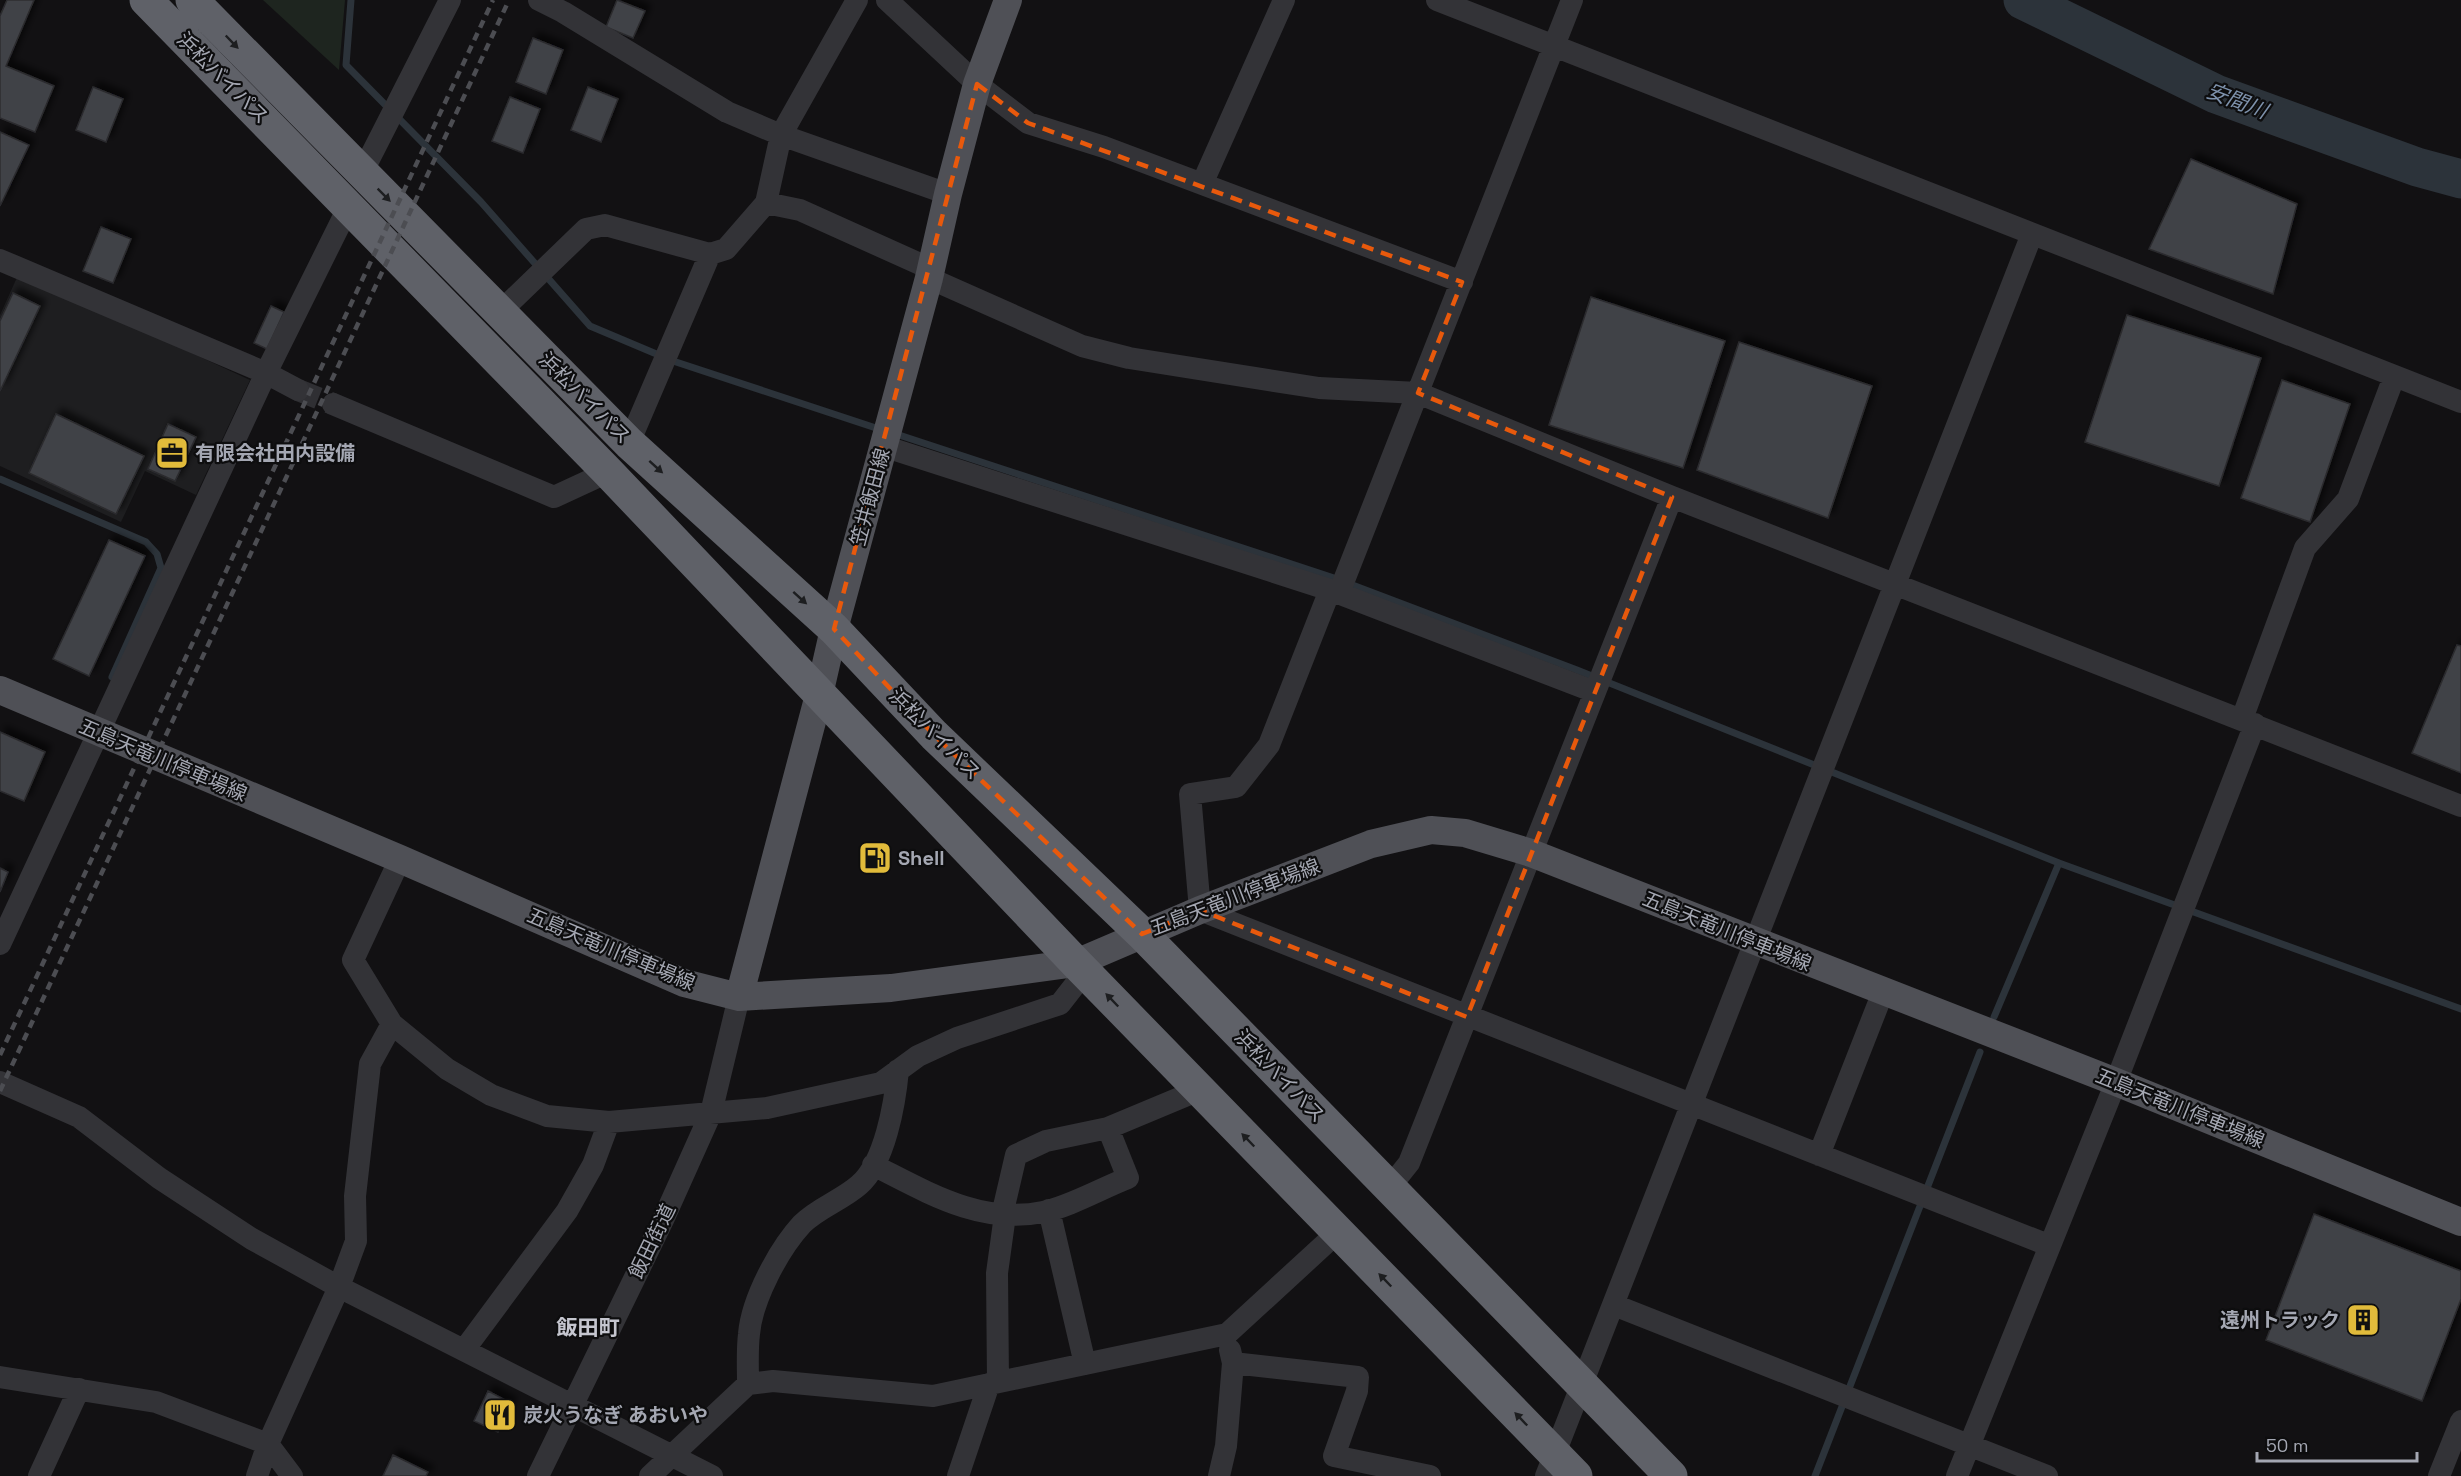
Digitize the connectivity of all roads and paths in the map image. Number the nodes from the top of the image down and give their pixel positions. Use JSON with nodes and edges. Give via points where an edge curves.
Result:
{"nodes":[{"id":1,"x":146,"y":0,"type":"edge"},
{"id":2,"x":192,"y":0,"type":"edge"},
{"id":3,"x":450,"y":0,"type":"edge"},
{"id":4,"x":539,"y":0,"type":"edge"},
{"id":5,"x":857,"y":0,"type":"edge"},
{"id":6,"x":887,"y":0,"type":"edge"},
{"id":7,"x":1008,"y":0,"type":"edge"},
{"id":8,"x":1284,"y":0,"type":"edge"},
{"id":9,"x":1437,"y":0,"type":"edge"},
{"id":10,"x":1572,"y":0,"type":"edge"},
{"id":11,"x":1553,"y":45,"type":"junction"},
{"id":12,"x":978,"y":84,"type":"junction"},
{"id":13,"x":781,"y":135,"type":"junction"},
{"id":14,"x":362,"y":173,"type":"junction"},
{"id":15,"x":1202,"y":184,"type":"junction"},
{"id":16,"x":948,"y":194,"type":"junction"},
{"id":17,"x":766,"y":203,"type":"junction"},
{"id":18,"x":349,"y":206,"type":"junction"},
{"id":19,"x":2032,"y":234,"type":"junction"},
{"id":20,"x":710,"y":254,"type":"junction"},
{"id":21,"x":0,"y":260,"type":"edge"},
{"id":22,"x":930,"y":273,"type":"junction"},
{"id":23,"x":1462,"y":282,"type":"junction"},
{"id":24,"x":500,"y":312,"type":"junction"},
{"id":25,"x":266,"y":373,"type":"junction"},
{"id":26,"x":2394,"y":377,"type":"junction"},
{"id":27,"x":298,"y":390,"type":"tunnel mouth"},
{"id":28,"x":1418,"y":393,"type":"junction"},
{"id":29,"x":2461,"y":402,"type":"edge"},
{"id":30,"x":333,"y":404,"type":"tunnel mouth"},
{"id":31,"x":629,"y":443,"type":"junction"},
{"id":32,"x":884,"y":446,"type":"junction"},
{"id":33,"x":608,"y":472,"type":"junction"},
{"id":34,"x":1672,"y":497,"type":"junction"},
{"id":35,"x":1894,"y":585,"type":"junction"},
{"id":36,"x":1335,"y":592,"type":"junction"},
{"id":37,"x":834,"y":629,"type":"junction"},
{"id":38,"x":0,"y":690,"type":"edge"},
{"id":39,"x":1595,"y":692,"type":"junction"},
{"id":40,"x":819,"y":695,"type":"junction"},
{"id":41,"x":2248,"y":722,"type":"junction"},
{"id":42,"x":97,"y":732,"type":"junction"},
{"id":43,"x":2461,"y":806,"type":"edge"},
{"id":44,"x":1531,"y":853,"type":"junction"},
{"id":45,"x":400,"y":859,"type":"junction"},
{"id":46,"x":1200,"y":910,"type":"junction"},
{"id":47,"x":1142,"y":934,"type":"junction"},
{"id":48,"x":1755,"y":942,"type":"junction"},
{"id":49,"x":0,"y":944,"type":"edge"},
{"id":50,"x":1080,"y":968,"type":"junction"},
{"id":51,"x":1883,"y":992,"type":"junction"},
{"id":52,"x":739,"y":997,"type":"junction"},
{"id":53,"x":1467,"y":1017,"type":"junction"},
{"id":54,"x":392,"y":1024,"type":"junction"},
{"id":55,"x":898,"y":1070,"type":"junction"},
{"id":56,"x":0,"y":1082,"type":"edge"},
{"id":57,"x":2116,"y":1082,"type":"junction"},
{"id":58,"x":1199,"y":1090,"type":"junction"},
{"id":59,"x":1692,"y":1106,"type":"junction"},
{"id":60,"x":711,"y":1113,"type":"junction"},
{"id":61,"x":609,"y":1122,"type":"junction"},
{"id":62,"x":1108,"y":1128,"type":"junction"},
{"id":63,"x":1819,"y":1155,"type":"junction"},
{"id":64,"x":873,"y":1165,"type":"junction"},
{"id":65,"x":1389,"y":1188,"type":"junction"},
{"id":66,"x":1049,"y":1210,"type":"junction"},
{"id":67,"x":1003,"y":1215,"type":"junction"},
{"id":68,"x":2461,"y":1222,"type":"edge"},
{"id":69,"x":1338,"y":1232,"type":"junction"},
{"id":70,"x":2048,"y":1245,"type":"junction"},
{"id":71,"x":339,"y":1287,"type":"junction"},
{"id":72,"x":1614,"y":1305,"type":"junction"},
{"id":73,"x":1227,"y":1334,"type":"junction"},
{"id":74,"x":464,"y":1350,"type":"junction"},
{"id":75,"x":1233,"y":1363,"type":"junction"},
{"id":76,"x":1085,"y":1364,"type":"junction"},
{"id":77,"x":0,"y":1377,"type":"edge"},
{"id":78,"x":993,"y":1383,"type":"junction"},
{"id":79,"x":747,"y":1384,"type":"junction"},
{"id":80,"x":1582,"y":1385,"type":"junction"},
{"id":81,"x":78,"y":1389,"type":"junction"},
{"id":82,"x":571,"y":1403,"type":"junction"},
{"id":83,"x":2461,"y":1421,"type":"edge"},
{"id":84,"x":268,"y":1444,"type":"junction"},
{"id":85,"x":1969,"y":1445,"type":"junction"},
{"id":86,"x":671,"y":1455,"type":"junction"},
{"id":87,"x":1550,"y":1464,"type":"edge"},
{"id":88,"x":39,"y":1476,"type":"edge"},
{"id":89,"x":257,"y":1476,"type":"edge"},
{"id":90,"x":292,"y":1476,"type":"edge"},
{"id":91,"x":538,"y":1476,"type":"edge"},
{"id":92,"x":650,"y":1476,"type":"edge"},
{"id":93,"x":712,"y":1476,"type":"edge"},
{"id":94,"x":958,"y":1476,"type":"edge"},
{"id":95,"x":1219,"y":1476,"type":"edge"},
{"id":96,"x":1430,"y":1476,"type":"edge"},
{"id":97,"x":1576,"y":1476,"type":"edge"},
{"id":98,"x":1671,"y":1476,"type":"edge"},
{"id":99,"x":1957,"y":1476,"type":"edge"},
{"id":100,"x":2047,"y":1476,"type":"edge"},
{"id":101,"x":2439,"y":1476,"type":"edge"}],
"edges":[{"from":1,"to":18,"type":"highway","name":"浜松バイパス"},
{"from":2,"to":14,"type":"highway","name":"浜松バイパス","one_way":true},
{"from":3,"to":14,"type":"street"},
{"from":4,"to":13,"type":"street","via":[[727,112]]},
{"from":5,"to":13,"type":"street"},
{"from":6,"to":12,"type":"street"},
{"from":7,"to":12,"type":"main road","name":"笠井飯田線"},
{"from":8,"to":15,"type":"street"},
{"from":9,"to":11,"type":"street"},
{"from":10,"to":11,"type":"street"},
{"from":11,"to":19,"type":"street"},
{"from":11,"to":23,"type":"street"},
{"from":12,"to":15,"type":"street","via":[[1028,123]]},
{"from":12,"to":16,"type":"main road","name":"笠井飯田線"},
{"from":13,"to":16,"type":"street"},
{"from":13,"to":17,"type":"street"},
{"from":14,"to":24,"type":"highway","name":"浜松バイパス","one_way":true},
{"from":15,"to":23,"type":"street"},
{"from":16,"to":22,"type":"main road","name":"笠井飯田線"},
{"from":17,"to":20,"type":"street","via":[[726,249]]},
{"from":17,"to":22,"type":"street","via":[[800,210]]},
{"from":18,"to":25,"type":"street"},
{"from":18,"to":33,"type":"highway","name":"浜松バイパス"},
{"from":19,"to":26,"type":"street"},
{"from":19,"to":35,"type":"street"},
{"from":20,"to":24,"type":"street","via":[[605,225],[586,229]]},
{"from":20,"to":31,"type":"street"},
{"from":21,"to":25,"type":"street"},
{"from":22,"to":28,"type":"street","via":[[1082,346],[1129,358],[1319,388]]},
{"from":22,"to":32,"type":"main road","name":"笠井飯田線"},
{"from":23,"to":28,"type":"street"},
{"from":24,"to":31,"type":"highway","name":"浜松バイパス"},
{"from":25,"to":27,"type":"street"},
{"from":25,"to":42,"type":"street"},
{"from":26,"to":29,"type":"street"},
{"from":26,"to":41,"type":"street","via":[[2348,499],[2305,548]]},
{"from":28,"to":34,"type":"street"},
{"from":28,"to":36,"type":"street"},
{"from":30,"to":33,"type":"street","via":[[554,497]]},
{"from":31,"to":37,"type":"highway","name":"浜松バイパス","one_way":true},
{"from":32,"to":36,"type":"street"},
{"from":32,"to":37,"type":"main road","name":"笠井飯田線"},
{"from":33,"to":40,"type":"highway","name":"浜松バイパス"},
{"from":34,"to":35,"type":"street"},
{"from":34,"to":39,"type":"street"},
{"from":35,"to":41,"type":"street"},
{"from":35,"to":48,"type":"street"},
{"from":36,"to":39,"type":"street"},
{"from":36,"to":46,"type":"street","via":[[1269,745],[1236,787],[1190,794]]},
{"from":37,"to":40,"type":"main road","name":"笠井飯田線"},
{"from":37,"to":47,"type":"highway","name":"浜松バイパス","via":[[934,735]]},
{"from":38,"to":42,"type":"main road","name":"五島天竜川停車場線"},
{"from":39,"to":44,"type":"street"},
{"from":40,"to":50,"type":"highway","name":"浜松バイパス"},
{"from":40,"to":52,"type":"main road","name":"笠井飯田線"},
{"from":41,"to":43,"type":"street"},
{"from":41,"to":57,"type":"street"},
{"from":42,"to":45,"type":"main road","name":"五島天竜川停車場線"},
{"from":42,"to":49,"type":"street"},
{"from":44,"to":46,"type":"main road","name":"五島天竜川停車場線","via":[[1465,833],[1431,830],[1371,844]]},
{"from":44,"to":48,"type":"main road","name":"五島天竜川停車場線"},
{"from":44,"to":53,"type":"street"},
{"from":45,"to":52,"type":"main road","name":"五島天竜川停車場線","via":[[684,983]]},
{"from":45,"to":54,"type":"street","via":[[353,960]]},
{"from":46,"to":47,"type":"main road","name":"五島天竜川停車場線"},
{"from":46,"to":53,"type":"street"},
{"from":47,"to":50,"type":"main road","name":"五島天竜川停車場線"},
{"from":47,"to":65,"type":"highway","name":"浜松バイパス"},
{"from":48,"to":51,"type":"main road","name":"五島天竜川停車場線"},
{"from":48,"to":59,"type":"street"},
{"from":50,"to":52,"type":"main road","name":"五島天竜川停車場線","via":[[891,988]]},
{"from":50,"to":55,"type":"street","via":[[1060,1004],[957,1038]]},
{"from":58,"to":50,"type":"highway","name":"浜松バイパス","one_way":true},
{"from":51,"to":57,"type":"main road","name":"五島天竜川停車場線"},
{"from":51,"to":63,"type":"street"},
{"from":52,"to":60,"type":"street","name":"飯田街道"},
{"from":53,"to":59,"type":"street"},
{"from":53,"to":65,"type":"street","via":[[1409,1163]]},
{"from":54,"to":61,"type":"street","via":[[447,1070],[491,1095],[547,1116]]},
{"from":54,"to":71,"type":"street","via":[[370,1064],[355,1196],[356,1241]]},
{"from":55,"to":60,"type":"street","via":[[881,1083],[767,1108]]},
{"from":55,"to":64,"type":"street","via":[[895,1101]]},
{"from":56,"to":71,"type":"street","via":[[79,1117],[159,1178],[252,1239]]},
{"from":57,"to":68,"type":"main road","name":"五島天竜川停車場線"},
{"from":57,"to":70,"type":"street"},
{"from":58,"to":62,"type":"street"},
{"from":69,"to":58,"type":"highway","name":"浜松バイパス","one_way":true},
{"from":59,"to":63,"type":"street"},
{"from":59,"to":72,"type":"street"},
{"from":60,"to":61,"type":"street"},
{"from":60,"to":82,"type":"street","name":"飯田街道","via":[[663,1220]]},
{"from":61,"to":74,"type":"street","via":[[593,1165],[567,1211]]},
{"from":62,"to":66,"type":"street","via":[[1128,1178]]},
{"from":62,"to":67,"type":"street","via":[[1046,1141],[1017,1155]]},
{"from":63,"to":70,"type":"street"},
{"from":64,"to":67,"type":"street","via":[[944,1200],[981,1213]]},
{"from":64,"to":79,"type":"street","via":[[861,1184],[804,1222],[779,1254],[749,1331]]},
{"from":65,"to":80,"type":"highway","name":"浜松バイパス"},
{"from":66,"to":67,"type":"street"},
{"from":66,"to":76,"type":"street"},
{"from":67,"to":78,"type":"street"},
{"from":69,"to":73,"type":"street"},
{"from":87,"to":69,"type":"highway","name":"浜松バイパス","one_way":true},
{"from":70,"to":85,"type":"street"},
{"from":71,"to":74,"type":"street"},
{"from":71,"to":84,"type":"street"},
{"from":72,"to":80,"type":"street"},
{"from":72,"to":85,"type":"street"},
{"from":73,"to":75,"type":"street"},
{"from":73,"to":76,"type":"street"},
{"from":74,"to":82,"type":"street"},
{"from":75,"to":95,"type":"street","via":[[1226,1446]]},
{"from":75,"to":96,"type":"street","via":[[1358,1377],[1357,1391],[1334,1456]]},
{"from":76,"to":78,"type":"street"},
{"from":77,"to":81,"type":"street"},
{"from":78,"to":79,"type":"street","via":[[933,1396],[773,1381]]},
{"from":78,"to":94,"type":"street"},
{"from":79,"to":86,"type":"street"},
{"from":80,"to":87,"type":"street"},
{"from":80,"to":98,"type":"highway","name":"浜松バイパス"},
{"from":81,"to":84,"type":"street","via":[[156,1402]]},
{"from":81,"to":88,"type":"street"},
{"from":82,"to":86,"type":"street"},
{"from":82,"to":91,"type":"street","name":"飯田街道"},
{"from":83,"to":101,"type":"street"},
{"from":84,"to":89,"type":"street"},
{"from":84,"to":90,"type":"street"},
{"from":85,"to":99,"type":"street"},
{"from":85,"to":100,"type":"street"},
{"from":86,"to":92,"type":"street"},
{"from":86,"to":93,"type":"street"},
{"from":87,"to":97,"type":"highway","name":"浜松バイパス"}]}
